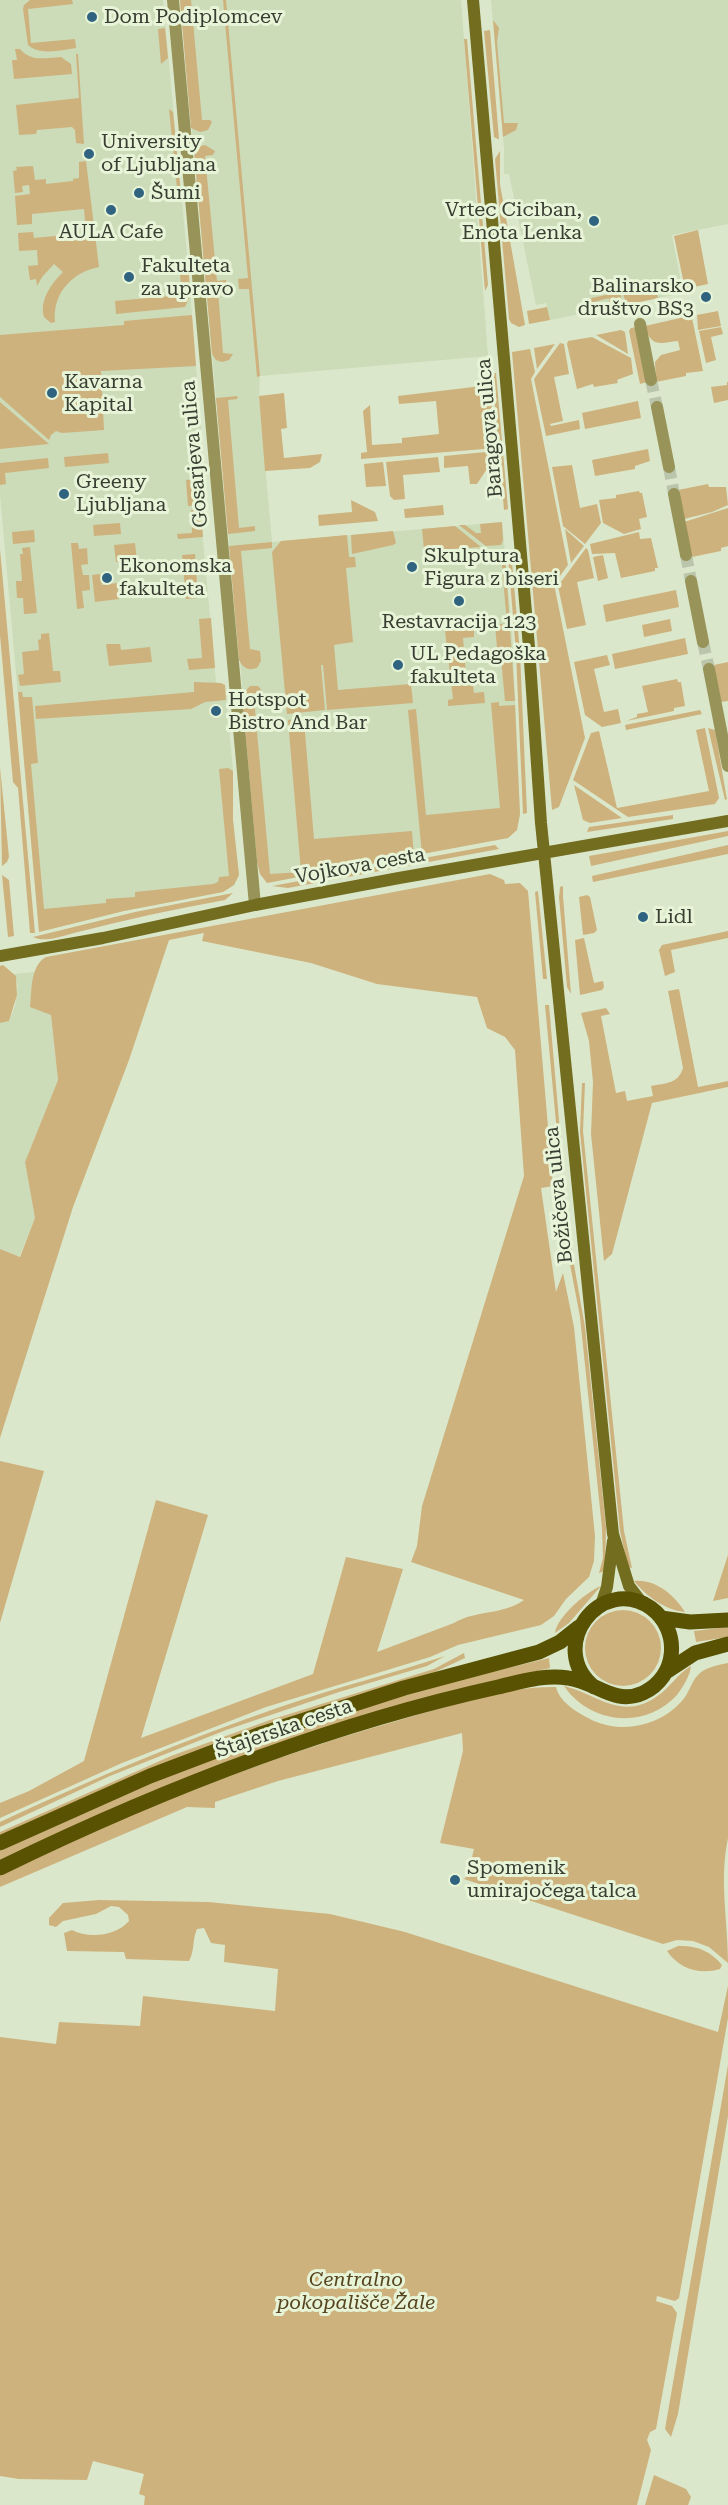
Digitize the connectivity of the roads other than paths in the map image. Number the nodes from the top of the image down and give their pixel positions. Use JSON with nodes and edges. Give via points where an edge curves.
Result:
{"nodes":[{"id":1,"x":173,"y":0,"type":"edge"},
{"id":2,"x":473,"y":0,"type":"edge"},
{"id":3,"x":640,"y":324,"type":"dead end"},
{"id":4,"x":651,"y":380,"type":"tunnel mouth"},
{"id":5,"x":657,"y":407,"type":"tunnel mouth"},
{"id":6,"x":669,"y":467,"type":"tunnel mouth"},
{"id":7,"x":674,"y":494,"type":"tunnel mouth"},
{"id":8,"x":686,"y":555,"type":"tunnel mouth"},
{"id":9,"x":691,"y":581,"type":"tunnel mouth"},
{"id":10,"x":703,"y":642,"type":"tunnel mouth"},
{"id":11,"x":709,"y":669,"type":"tunnel mouth"},
{"id":12,"x":728,"y":766,"type":"edge"},
{"id":13,"x":728,"y":821,"type":"edge"},
{"id":14,"x":544,"y":852,"type":"junction"},
{"id":15,"x":255,"y":905,"type":"junction"},
{"id":16,"x":0,"y":956,"type":"edge"},
{"id":17,"x":613,"y":1534,"type":"junction"},
{"id":18,"x":642,"y":1603,"type":"junction"},
{"id":19,"x":601,"y":1605,"type":"junction"},
{"id":20,"x":661,"y":1618,"type":"junction"},
{"id":21,"x":728,"y":1620,"type":"edge"},
{"id":22,"x":580,"y":1627,"type":"junction"},
{"id":23,"x":728,"y":1644,"type":"edge"},
{"id":24,"x":666,"y":1672,"type":"junction"},
{"id":25,"x":594,"y":1687,"type":"junction"},
{"id":26,"x":0,"y":1843,"type":"edge"},
{"id":27,"x":0,"y":1868,"type":"edge"}],
"edges":[{"from":1,"to":15,"type":"street","name":"Gosarjeva ulica"},
{"from":2,"to":14,"type":"street","name":"Baragova ulica"},
{"from":3,"to":4,"type":"street"},
{"from":5,"to":6,"type":"street"},
{"from":7,"to":8,"type":"street"},
{"from":9,"to":10,"type":"street"},
{"from":11,"to":12,"type":"street"},
{"from":13,"to":14,"type":"street","name":"Vojkova cesta"},
{"from":14,"to":15,"type":"street","name":"Vojkova cesta"},
{"from":14,"to":17,"type":"street","name":"Božičeva ulica"},
{"from":15,"to":16,"type":"street","name":"Vojkova cesta"},
{"from":17,"to":18,"type":"street","name":"Božičeva ulica","via":[[629,1586]]},
{"from":17,"to":19,"type":"street","name":"Božičeva ulica"},
{"from":18,"to":19,"type":"main road","via":[[622,1599]]},
{"from":18,"to":20,"type":"main road"},
{"from":19,"to":22,"type":"main road","name":"Štajerska cesta"},
{"from":20,"to":21,"type":"main road","via":[[690,1622]]},
{"from":20,"to":24,"type":"main road","via":[[672,1643]]},
{"from":22,"to":25,"type":"main road","via":[[575,1657]]},
{"from":22,"to":26,"type":"main road","name":"Štajerska cesta","via":[[538,1652],[349,1704],[222,1748]]},
{"from":23,"to":24,"type":"main road","name":"Štajerska cesta","via":[[695,1653]]},
{"from":24,"to":25,"type":"main road","name":"Štajerska cesta","via":[[652,1688],[634,1696],[613,1696]]},
{"from":25,"to":27,"type":"main road","name":"Štajerska cesta","via":[[571,1678],[535,1679],[367,1722],[185,1786]]}]}
